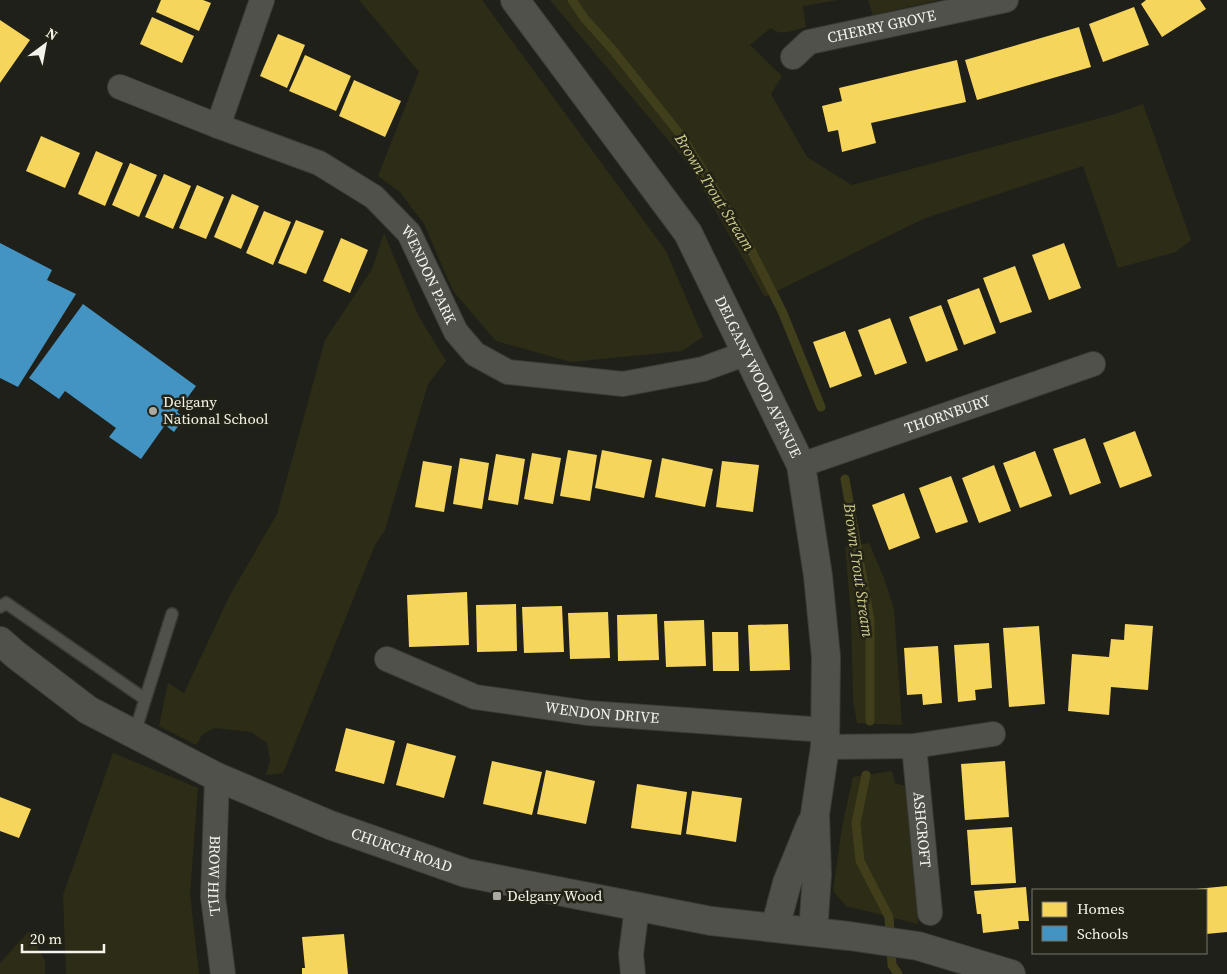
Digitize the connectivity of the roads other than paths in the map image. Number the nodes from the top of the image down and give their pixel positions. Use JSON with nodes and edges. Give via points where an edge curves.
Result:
{"nodes":[{"id":1,"x":262,"y":0,"type":"edge"},
{"id":2,"x":514,"y":0,"type":"edge"},
{"id":3,"x":1006,"y":0,"type":"edge"},
{"id":4,"x":792,"y":58,"type":"dead end"},
{"id":5,"x":120,"y":87,"type":"dead end"},
{"id":6,"x":218,"y":126,"type":"junction"},
{"id":7,"x":747,"y":354,"type":"junction"},
{"id":8,"x":1093,"y":364,"type":"dead end"},
{"id":9,"x":801,"y":465,"type":"junction"},
{"id":10,"x":0,"y":607,"type":"edge"},
{"id":11,"x":172,"y":614,"type":"dead end"},
{"id":12,"x":0,"y":641,"type":"edge"},
{"id":13,"x":387,"y":659,"type":"dead end"},
{"id":14,"x":145,"y":699,"type":"junction"},
{"id":15,"x":992,"y":734,"type":"dead end"},
{"id":16,"x":134,"y":735,"type":"junction"},
{"id":17,"x":825,"y":739,"type":"junction"},
{"id":18,"x":914,"y":746,"type":"junction"},
{"id":19,"x":217,"y":777,"type":"junction"},
{"id":20,"x":815,"y":814,"type":"junction"},
{"id":21,"x":637,"y":907,"type":"junction"},
{"id":22,"x":930,"y":913,"type":"dead end"},
{"id":23,"x":775,"y":928,"type":"junction"},
{"id":24,"x":812,"y":932,"type":"junction"},
{"id":25,"x":223,"y":974,"type":"edge"},
{"id":26,"x":633,"y":974,"type":"edge"},
{"id":27,"x":1011,"y":974,"type":"edge"}],
"edges":[{"from":1,"to":6,"type":"street"},
{"from":2,"to":7,"type":"street","name":"DELGANY WOOD AVENUE","via":[[688,233]]},
{"from":3,"to":4,"type":"street","name":"CHERRY GROVE","via":[[809,42]]},
{"from":5,"to":6,"type":"street","name":"WENDON PARK"},
{"from":6,"to":7,"type":"street","name":"WENDON PARK","via":[[319,163],[374,197],[409,233],[456,332],[475,354],[508,372],[623,384],[703,369]]},
{"from":7,"to":9,"type":"street","name":"DELGANY WOOD AVENUE"},
{"from":8,"to":9,"type":"street","name":"THORNBURY"},
{"from":9,"to":17,"type":"street","name":"DELGANY WOOD AVENUE","via":[[818,576],[826,657]]},
{"from":10,"to":14,"type":"lane","via":[[6,603]]},
{"from":11,"to":14,"type":"lane"},
{"from":12,"to":16,"type":"street","name":"CHURCH ROAD","via":[[88,710]]},
{"from":13,"to":17,"type":"street","name":"WENDON DRIVE","via":[[475,697]]},
{"from":14,"to":16,"type":"lane"},
{"from":15,"to":18,"type":"street"},
{"from":16,"to":19,"type":"street","name":"CHURCH ROAD"},
{"from":17,"to":18,"type":"street"},
{"from":17,"to":20,"type":"street","name":"DELGANY WOOD AVENUE"},
{"from":18,"to":22,"type":"street","name":"ASHCROFT"},
{"from":19,"to":21,"type":"street","name":"CHURCH ROAD","via":[[330,825],[466,873]]},
{"from":19,"to":25,"type":"street","name":"BROW HILL","via":[[213,897]]},
{"from":20,"to":23,"type":"street","name":"DELGANY WOOD AVENUE","via":[[786,883]]},
{"from":20,"to":24,"type":"street","name":"DELGANY WOOD AVENUE","via":[[817,875]]},
{"from":21,"to":23,"type":"street","name":"CHURCH ROAD","via":[[711,921]]},
{"from":21,"to":26,"type":"street"},
{"from":23,"to":24,"type":"street","name":"CHURCH ROAD"},
{"from":24,"to":27,"type":"street","name":"CHURCH ROAD","via":[[918,946]]}]}
